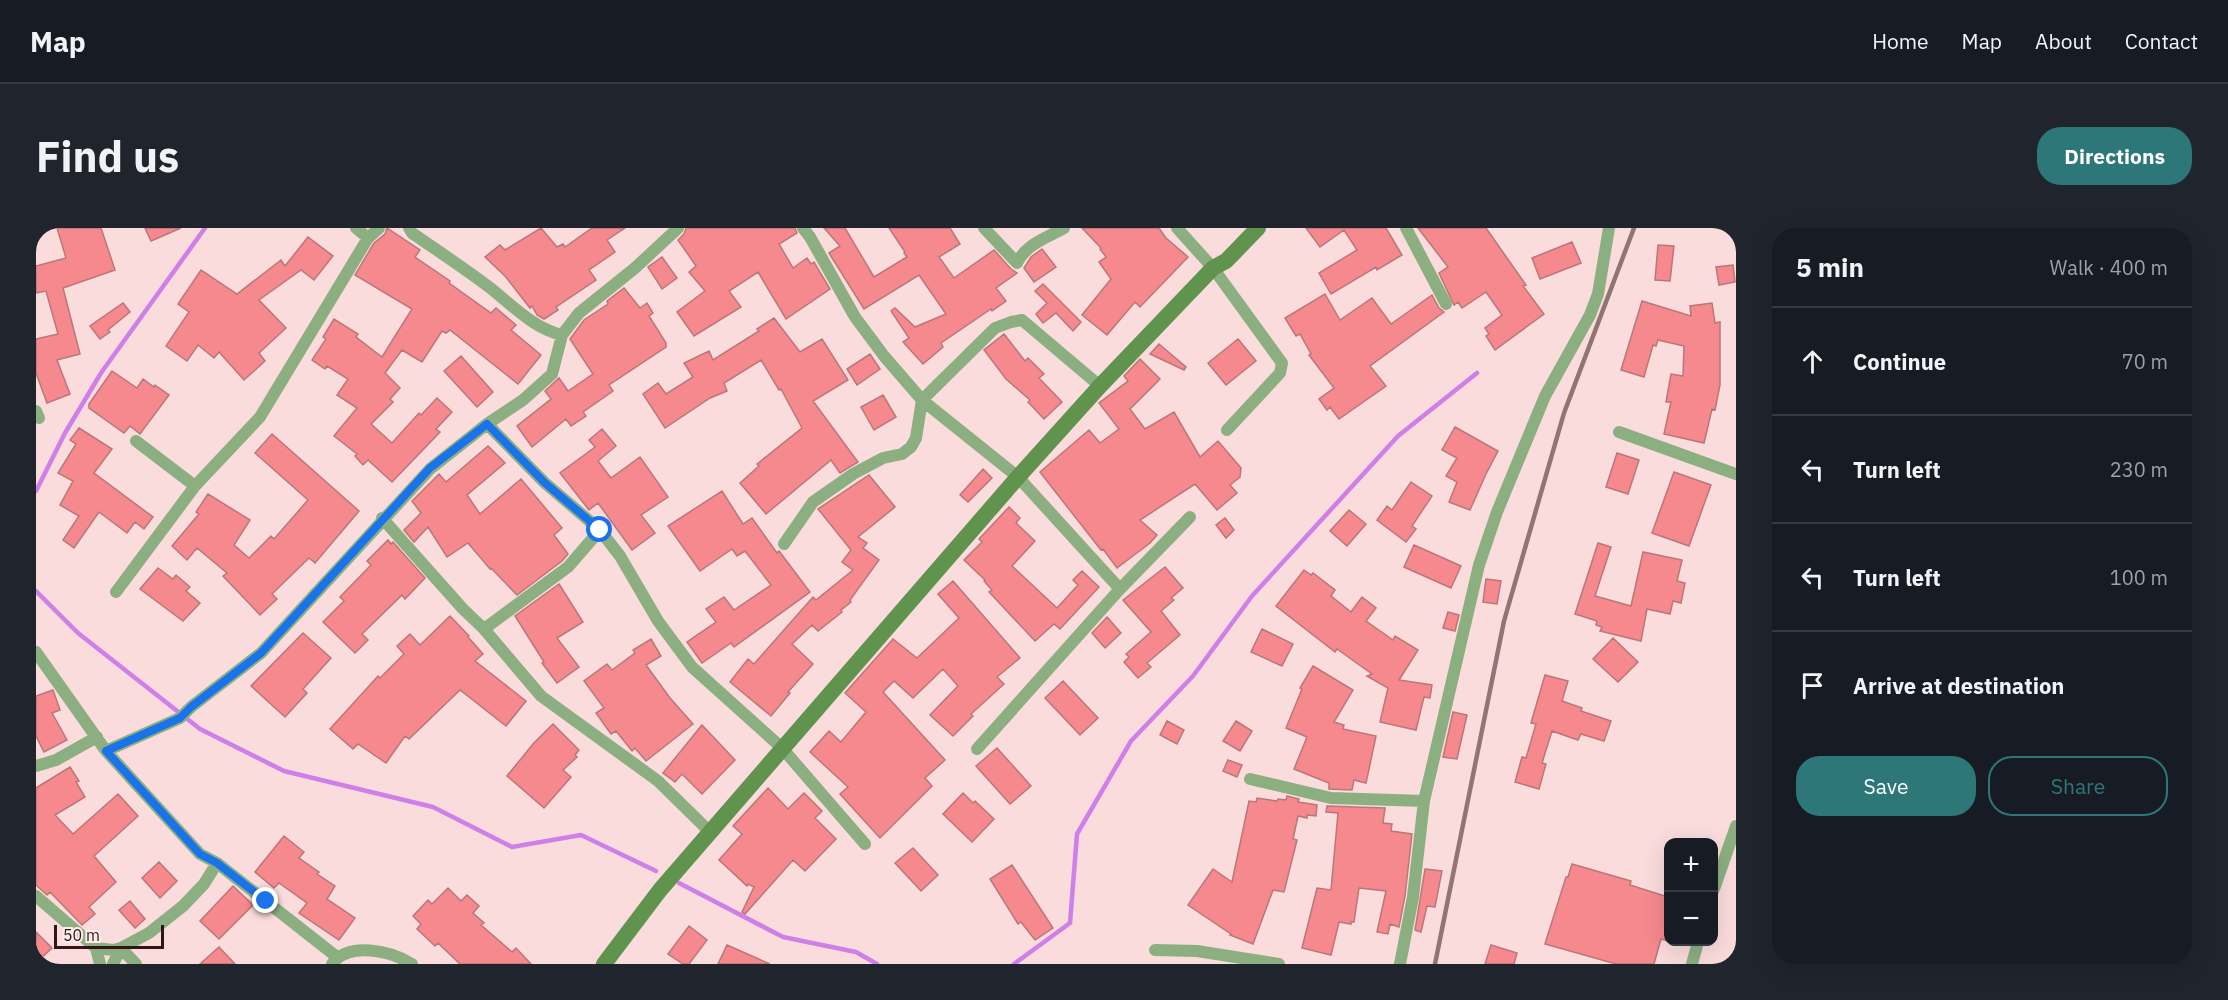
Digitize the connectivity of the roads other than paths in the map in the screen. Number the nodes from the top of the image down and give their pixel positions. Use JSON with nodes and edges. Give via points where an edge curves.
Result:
{"nodes":[{"id":1,"x":356,"y":228,"type":"edge"},
{"id":2,"x":379,"y":228,"type":"edge"},
{"id":3,"x":409,"y":228,"type":"edge"},
{"id":4,"x":678,"y":228,"type":"edge"},
{"id":5,"x":984,"y":228,"type":"edge"},
{"id":6,"x":1064,"y":228,"type":"edge"},
{"id":7,"x":1178,"y":228,"type":"edge"},
{"id":8,"x":1258,"y":228,"type":"edge"},
{"id":9,"x":1406,"y":228,"type":"edge"},
{"id":10,"x":1609,"y":228,"type":"edge"},
{"id":11,"x":810,"y":231,"type":"edge"},
{"id":12,"x":368,"y":238,"type":"junction"},
{"id":13,"x":1213,"y":268,"type":"junction"},
{"id":14,"x":1446,"y":304,"type":"dead end"},
{"id":15,"x":562,"y":335,"type":"junction"},
{"id":16,"x":1100,"y":386,"type":"junction"},
{"id":17,"x":922,"y":400,"type":"junction"},
{"id":18,"x":487,"y":424,"type":"junction"},
{"id":19,"x":1227,"y":430,"type":"dead end"},
{"id":20,"x":1619,"y":432,"type":"dead end"},
{"id":21,"x":136,"y":441,"type":"dead end"},
{"id":22,"x":1736,"y":474,"type":"edge"},
{"id":23,"x":1018,"y":477,"type":"junction"},
{"id":24,"x":195,"y":486,"type":"junction"},
{"id":25,"x":1190,"y":517,"type":"dead end"},
{"id":26,"x":382,"y":518,"type":"junction"},
{"id":27,"x":600,"y":530,"type":"junction"},
{"id":28,"x":784,"y":544,"type":"dead end"},
{"id":29,"x":1120,"y":589,"type":"junction"},
{"id":30,"x":116,"y":592,"type":"dead end"},
{"id":31,"x":484,"y":629,"type":"junction"},
{"id":32,"x":36,"y":652,"type":"edge"},
{"id":33,"x":97,"y":737,"type":"junction"},
{"id":34,"x":782,"y":748,"type":"junction"},
{"id":35,"x":976,"y":749,"type":"dead end"},
{"id":36,"x":106,"y":751,"type":"junction"},
{"id":37,"x":36,"y":766,"type":"edge"},
{"id":38,"x":1250,"y":779,"type":"dead end"},
{"id":39,"x":1424,"y":801,"type":"junction"},
{"id":40,"x":1736,"y":826,"type":"edge"},
{"id":41,"x":710,"y":832,"type":"junction"},
{"id":42,"x":865,"y":844,"type":"dead end"},
{"id":43,"x":217,"y":863,"type":"junction"},
{"id":44,"x":1718,"y":875,"type":"edge"},
{"id":45,"x":36,"y":896,"type":"edge"},
{"id":46,"x":1697,"y":946,"type":"edge"},
{"id":47,"x":96,"y":948,"type":"junction"},
{"id":48,"x":121,"y":948,"type":"junction"},
{"id":49,"x":1155,"y":950,"type":"dead end"},
{"id":50,"x":335,"y":961,"type":"edge"},
{"id":51,"x":100,"y":964,"type":"edge"},
{"id":52,"x":113,"y":964,"type":"edge"},
{"id":53,"x":136,"y":964,"type":"edge"},
{"id":54,"x":412,"y":964,"type":"edge"},
{"id":55,"x":604,"y":964,"type":"edge"},
{"id":56,"x":1279,"y":964,"type":"edge"},
{"id":57,"x":1400,"y":964,"type":"edge"},
{"id":58,"x":1692,"y":964,"type":"edge"}],
"edges":[{"from":1,"to":12,"type":"street"},
{"from":2,"to":12,"type":"street"},
{"from":3,"to":15,"type":"street","via":[[537,326]]},
{"from":4,"to":15,"type":"street","via":[[579,313]]},
{"from":5,"to":6,"type":"street","via":[[1017,263],[1029,246]]},
{"from":7,"to":13,"type":"street"},
{"from":8,"to":13,"type":"street","via":[[1226,261]]},
{"from":9,"to":14,"type":"street"},
{"from":10,"to":39,"type":"street","via":[[1598,294],[1590,315],[1545,396],[1479,565]]},
{"from":11,"to":17,"type":"street","via":[[855,317]]},
{"from":12,"to":24,"type":"street","via":[[260,417]]},
{"from":13,"to":16,"type":"street"},
{"from":13,"to":19,"type":"street","via":[[1282,363],[1281,373]]},
{"from":15,"to":18,"type":"street","via":[[552,374]]},
{"from":16,"to":17,"type":"street","via":[[1022,320],[995,328]]},
{"from":16,"to":23,"type":"street"},
{"from":17,"to":23,"type":"street"},
{"from":17,"to":28,"type":"street","via":[[911,447],[853,474],[813,502]]},
{"from":18,"to":26,"type":"street","via":[[430,468]]},
{"from":18,"to":27,"type":"street","via":[[545,483]]},
{"from":20,"to":22,"type":"street"},
{"from":21,"to":24,"type":"street"},
{"from":23,"to":29,"type":"street"},
{"from":23,"to":34,"type":"street"},
{"from":24,"to":30,"type":"street"},
{"from":25,"to":29,"type":"street"},
{"from":26,"to":31,"type":"street"},
{"from":26,"to":36,"type":"street","via":[[261,653],[180,718]]},
{"from":27,"to":31,"type":"street","via":[[568,567]]},
{"from":27,"to":34,"type":"street","via":[[692,667]]},
{"from":29,"to":35,"type":"street"},
{"from":31,"to":41,"type":"street","via":[[541,696],[658,781]]},
{"from":32,"to":33,"type":"street"},
{"from":33,"to":36,"type":"street"},
{"from":33,"to":37,"type":"street","via":[[56,760]]},
{"from":34,"to":41,"type":"street"},
{"from":34,"to":42,"type":"street"},
{"from":36,"to":43,"type":"street","via":[[200,854]]},
{"from":38,"to":39,"type":"street","via":[[1331,798]]},
{"from":39,"to":57,"type":"street","via":[[1413,897]]},
{"from":40,"to":44,"type":"street"},
{"from":41,"to":55,"type":"street"},
{"from":43,"to":48,"type":"street","via":[[183,906],[149,933]]},
{"from":43,"to":50,"type":"street"},
{"from":45,"to":47,"type":"street"},
{"from":46,"to":58,"type":"street"},
{"from":47,"to":48,"type":"street"},
{"from":47,"to":51,"type":"street"},
{"from":48,"to":52,"type":"street"},
{"from":48,"to":53,"type":"street"},
{"from":49,"to":56,"type":"street","via":[[1197,951]]},
{"from":50,"to":54,"type":"street","via":[[361,950],[390,954]]}]}
